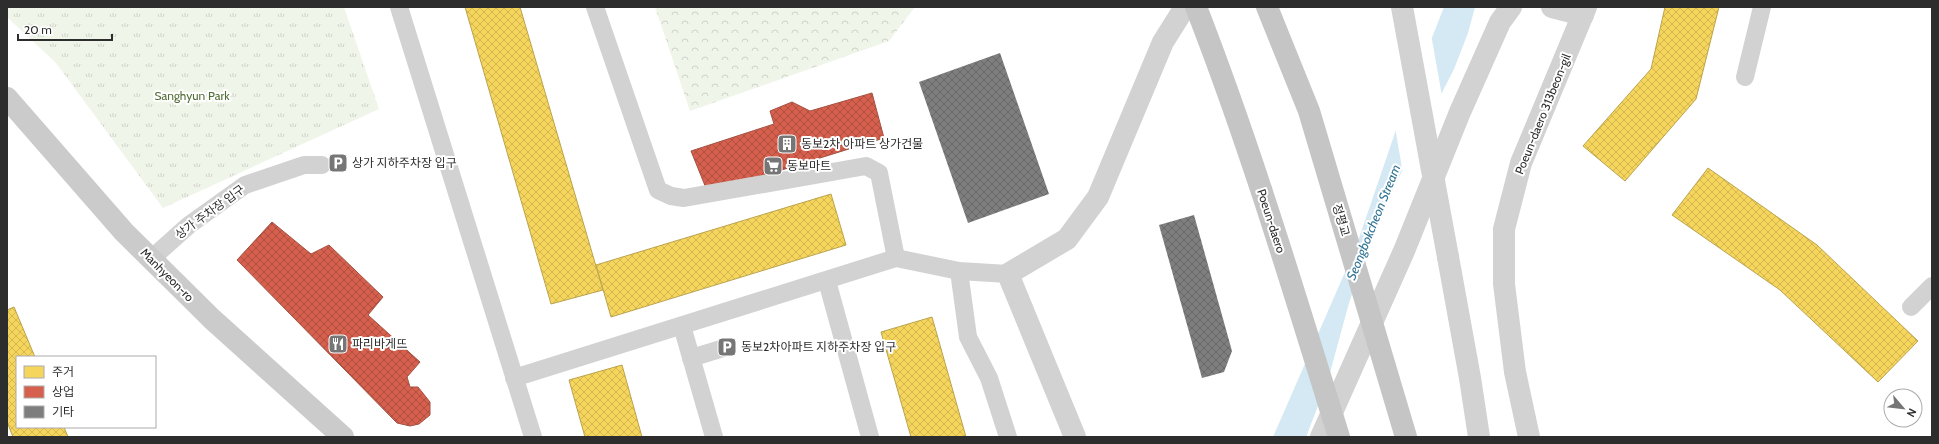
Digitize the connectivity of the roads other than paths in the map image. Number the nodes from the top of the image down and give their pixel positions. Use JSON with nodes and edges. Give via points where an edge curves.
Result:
{"nodes":[{"id":1,"x":399,"y":7,"type":"edge"},
{"id":2,"x":595,"y":7,"type":"edge"},
{"id":3,"x":1185,"y":7,"type":"edge"},
{"id":4,"x":1196,"y":7,"type":"edge"},
{"id":5,"x":1267,"y":7,"type":"edge"},
{"id":6,"x":1402,"y":7,"type":"edge"},
{"id":7,"x":1511,"y":7,"type":"edge"},
{"id":8,"x":1552,"y":7,"type":"edge"},
{"id":9,"x":1762,"y":7,"type":"edge"},
{"id":10,"x":1584,"y":11,"type":"edge"},
{"id":11,"x":1745,"y":77,"type":"dead end"},
{"id":12,"x":7,"y":98,"type":"edge"},
{"id":13,"x":322,"y":165,"type":"dead end"},
{"id":14,"x":896,"y":258,"type":"junction"},
{"id":15,"x":152,"y":259,"type":"junction"},
{"id":16,"x":958,"y":271,"type":"junction"},
{"id":17,"x":1008,"y":274,"type":"junction"},
{"id":18,"x":827,"y":281,"type":"junction"},
{"id":19,"x":1932,"y":286,"type":"edge"},
{"id":20,"x":1911,"y":307,"type":"dead end"},
{"id":21,"x":682,"y":326,"type":"junction"},
{"id":22,"x":727,"y":347,"type":"dead end"},
{"id":23,"x":691,"y":358,"type":"junction"},
{"id":24,"x":514,"y":378,"type":"junction"},
{"id":25,"x":343,"y":437,"type":"edge"},
{"id":26,"x":533,"y":437,"type":"edge"},
{"id":27,"x":714,"y":437,"type":"edge"},
{"id":28,"x":870,"y":437,"type":"edge"},
{"id":29,"x":1008,"y":437,"type":"edge"},
{"id":30,"x":1075,"y":437,"type":"edge"},
{"id":31,"x":1322,"y":437,"type":"edge"},
{"id":32,"x":1339,"y":437,"type":"edge"},
{"id":33,"x":1406,"y":437,"type":"edge"},
{"id":34,"x":1479,"y":437,"type":"edge"},
{"id":35,"x":1529,"y":437,"type":"edge"}],
"edges":[{"from":1,"to":24,"type":"lane"},
{"from":2,"to":14,"type":"lane","via":[[658,190],[684,198],[866,166],[879,173]]},
{"from":3,"to":17,"type":"street","via":[[1163,42],[1098,197],[1067,239]]},
{"from":4,"to":32,"type":"main road","name":"Poeun-daero","bridge":true,"via":[[1223,76],[1280,247]]},
{"from":5,"to":33,"type":"main road","name":"정평교","bridge":true,"via":[[1309,111]]},
{"from":6,"to":34,"type":"street","bridge":true},
{"from":7,"to":31,"type":"street","via":[[1493,36],[1404,251]]},
{"from":8,"to":10,"type":"street"},
{"from":9,"to":11,"type":"lane"},
{"from":10,"to":35,"type":"street","name":"Poeun-daero 313beon-gil","via":[[1521,163],[1504,229],[1504,284],[1515,372]]},
{"from":12,"to":15,"type":"street","name":"Manhyeon-ro","via":[[124,232]]},
{"from":13,"to":15,"type":"lane","name":"상가 주차장 입구","via":[[304,165],[245,185],[189,225]]},
{"from":14,"to":16,"type":"lane"},
{"from":14,"to":18,"type":"lane"},
{"from":15,"to":25,"type":"street","name":"Manhyeon-ro","via":[[212,319]]},
{"from":16,"to":17,"type":"lane"},
{"from":16,"to":29,"type":"lane","via":[[968,337],[989,378]]},
{"from":17,"to":30,"type":"street"},
{"from":18,"to":21,"type":"lane"},
{"from":18,"to":28,"type":"lane"},
{"from":19,"to":20,"type":"lane"},
{"from":21,"to":23,"type":"lane"},
{"from":21,"to":24,"type":"lane"},
{"from":22,"to":23,"type":"lane"},
{"from":23,"to":27,"type":"lane"},
{"from":24,"to":26,"type":"lane"}]}
